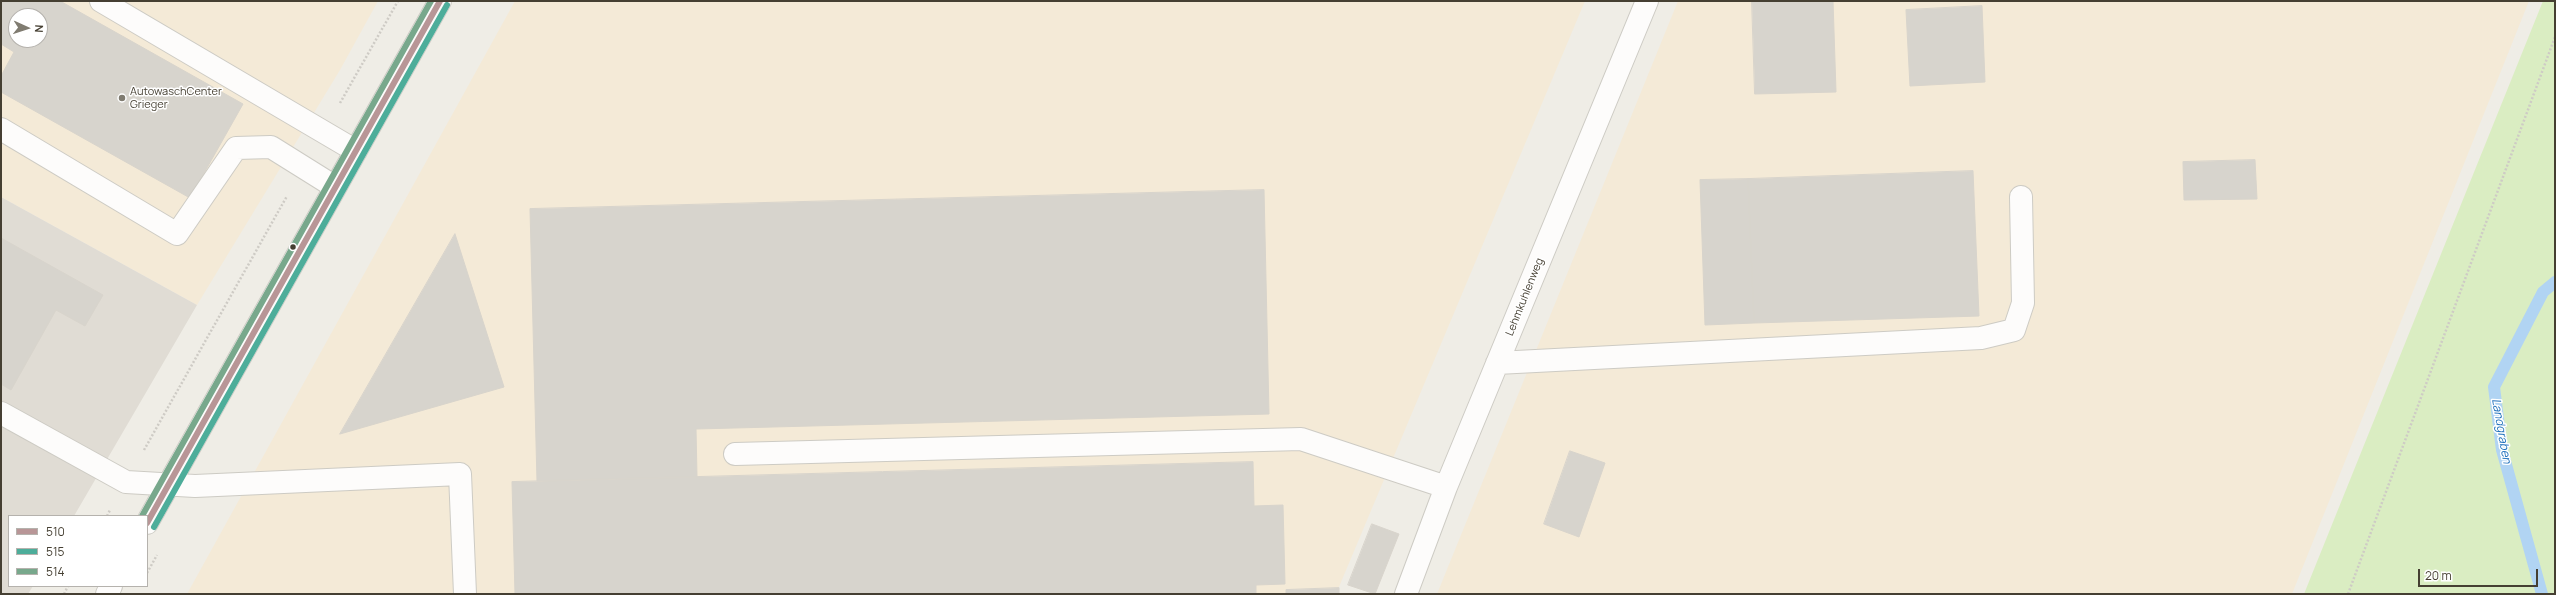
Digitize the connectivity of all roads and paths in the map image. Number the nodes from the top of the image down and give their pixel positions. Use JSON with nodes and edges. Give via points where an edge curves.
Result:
{"nodes":[{"id":1,"x":101,"y":1,"type":"edge"},
{"id":2,"x":398,"y":1,"type":"edge"},
{"id":3,"x":440,"y":1,"type":"edge"},
{"id":4,"x":1647,"y":1,"type":"edge"},
{"id":5,"x":2555,"y":37,"type":"edge"},
{"id":6,"x":1,"y":129,"type":"edge"},
{"id":7,"x":324,"y":131,"type":"junction"},
{"id":8,"x":356,"y":151,"type":"junction"},
{"id":9,"x":304,"y":167,"type":"junction"},
{"id":10,"x":336,"y":187,"type":"junction"},
{"id":11,"x":2021,"y":197,"type":"dead end"},
{"id":12,"x":1497,"y":363,"type":"junction"},
{"id":13,"x":1,"y":413,"type":"edge"},
{"id":14,"x":735,"y":454,"type":"dead end"},
{"id":15,"x":126,"y":482,"type":"junction"},
{"id":16,"x":169,"y":484,"type":"junction"},
{"id":17,"x":1446,"y":488,"type":"junction"},
{"id":18,"x":108,"y":515,"type":"edge"},
{"id":19,"x":148,"y":521,"type":"edge"},
{"id":20,"x":465,"y":594,"type":"edge"},
{"id":21,"x":1406,"y":594,"type":"edge"},
{"id":22,"x":2348,"y":594,"type":"edge"}],
"edges":[{"from":1,"to":7,"type":"street"},
{"from":2,"to":7,"type":"path"},
{"from":3,"to":8,"type":"street"},
{"from":4,"to":12,"type":"street","name":"Lehmkuhlenweg"},
{"from":5,"to":22,"type":"path"},
{"from":6,"to":9,"type":"street","via":[[177,234],[236,148],[271,146]]},
{"from":7,"to":8,"type":"street"},
{"from":8,"to":10,"type":"street"},
{"from":9,"to":10,"type":"street"},
{"from":9,"to":15,"type":"path"},
{"from":10,"to":16,"type":"street"},
{"from":11,"to":12,"type":"street","via":[[2023,303],[2014,330],[1981,338]]},
{"from":12,"to":17,"type":"street","name":"Lehmkuhlenweg"},
{"from":13,"to":15,"type":"street"},
{"from":14,"to":17,"type":"street","via":[[1301,438]]},
{"from":15,"to":16,"type":"street"},
{"from":15,"to":18,"type":"path"},
{"from":16,"to":19,"type":"street"},
{"from":16,"to":20,"type":"street","via":[[196,486],[460,474]]},
{"from":17,"to":21,"type":"street","name":"Lehmkuhlenweg"}]}
